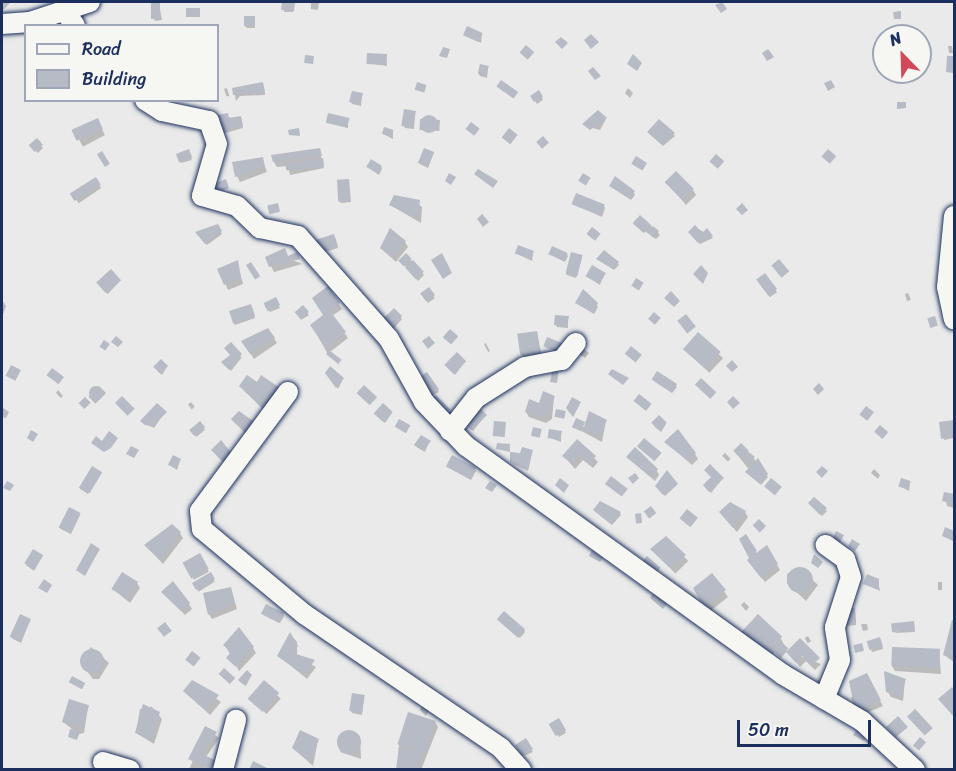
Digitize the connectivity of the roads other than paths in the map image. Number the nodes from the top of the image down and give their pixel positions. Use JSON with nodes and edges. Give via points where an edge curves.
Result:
{"nodes":[{"id":1,"x":90,"y":2,"type":"edge"},
{"id":2,"x":70,"y":18,"type":"edge"},
{"id":3,"x":2,"y":24,"type":"edge"},
{"id":4,"x":148,"y":102,"type":"edge"},
{"id":5,"x":954,"y":216,"type":"edge"},
{"id":6,"x":954,"y":319,"type":"edge"},
{"id":7,"x":576,"y":343,"type":"dead end"},
{"id":8,"x":288,"y":392,"type":"dead end"},
{"id":9,"x":450,"y":430,"type":"junction"},
{"id":10,"x":826,"y":545,"type":"dead end"},
{"id":11,"x":824,"y":699,"type":"junction"},
{"id":12,"x":236,"y":720,"type":"dead end"},
{"id":13,"x":103,"y":762,"type":"dead end"},
{"id":14,"x":130,"y":770,"type":"edge"},
{"id":15,"x":223,"y":770,"type":"edge"},
{"id":16,"x":521,"y":770,"type":"edge"},
{"id":17,"x":915,"y":770,"type":"edge"}],
"edges":[{"from":1,"to":2,"type":"street"},
{"from":2,"to":3,"type":"street"},
{"from":4,"to":9,"type":"street","via":[[162,111],[209,121],[217,144],[202,196],[237,206],[260,228],[298,236],[389,339],[424,402]]},
{"from":5,"to":6,"type":"street","via":[[947,287]]},
{"from":7,"to":9,"type":"street","via":[[562,360],[525,367],[476,398]]},
{"from":8,"to":16,"type":"street","via":[[200,512],[202,530],[304,614],[473,729]]},
{"from":9,"to":11,"type":"street","via":[[498,472],[537,494],[753,654]]},
{"from":10,"to":11,"type":"street","via":[[845,560],[851,578],[835,627],[840,660]]},
{"from":11,"to":17,"type":"street","via":[[862,721]]},
{"from":12,"to":15,"type":"street"},
{"from":13,"to":14,"type":"street"}]}
